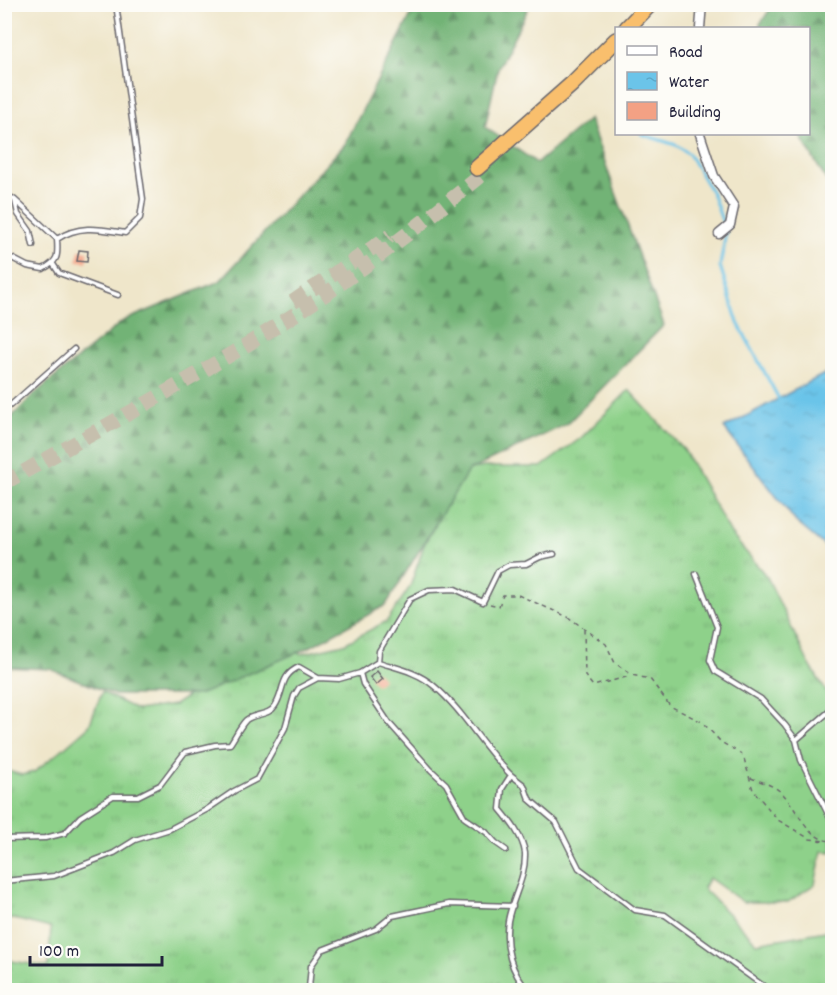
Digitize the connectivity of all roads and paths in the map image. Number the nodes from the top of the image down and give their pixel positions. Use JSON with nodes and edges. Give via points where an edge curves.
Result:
{"nodes":[{"id":1,"x":116,"y":4,"type":"edge"},
{"id":2,"x":650,"y":4,"type":"edge"},
{"id":3,"x":661,"y":4,"type":"edge"},
{"id":4,"x":702,"y":4,"type":"edge"},
{"id":5,"x":628,"y":27,"type":"edge"},
{"id":6,"x":639,"y":27,"type":"edge"},
{"id":7,"x":700,"y":27,"type":"edge"},
{"id":8,"x":615,"y":41,"type":"edge"},
{"id":9,"x":615,"y":53,"type":"edge"},
{"id":10,"x":700,"y":135,"type":"edge"},
{"id":11,"x":4,"y":193,"type":"edge"},
{"id":12,"x":15,"y":200,"type":"junction"},
{"id":13,"x":718,"y":234,"type":"dead end"},
{"id":14,"x":57,"y":239,"type":"junction"},
{"id":15,"x":33,"y":245,"type":"dead end"},
{"id":16,"x":4,"y":254,"type":"edge"},
{"id":17,"x":53,"y":264,"type":"junction"},
{"id":18,"x":118,"y":294,"type":"dead end"},
{"id":19,"x":74,"y":349,"type":"dead end"},
{"id":20,"x":4,"y":411,"type":"edge"},
{"id":21,"x":554,"y":554,"type":"dead end"},
{"id":22,"x":696,"y":574,"type":"dead end"},
{"id":23,"x":483,"y":602,"type":"junction"},
{"id":24,"x":584,"y":628,"type":"junction"},
{"id":25,"x":378,"y":662,"type":"junction"},
{"id":26,"x":360,"y":673,"type":"junction"},
{"id":27,"x":632,"y":675,"type":"junction"},
{"id":28,"x":318,"y":678,"type":"junction"},
{"id":29,"x":832,"y":710,"type":"edge"},
{"id":30,"x":796,"y":740,"type":"junction"},
{"id":31,"x":511,"y":775,"type":"junction"},
{"id":32,"x":750,"y":777,"type":"junction"},
{"id":33,"x":832,"y":822,"type":"edge"},
{"id":34,"x":4,"y":838,"type":"edge"},
{"id":35,"x":824,"y":841,"type":"junction"},
{"id":36,"x":832,"y":841,"type":"edge"},
{"id":37,"x":506,"y":850,"type":"dead end"},
{"id":38,"x":4,"y":881,"type":"edge"},
{"id":39,"x":513,"y":906,"type":"junction"},
{"id":40,"x":306,"y":990,"type":"edge"},
{"id":41,"x":528,"y":990,"type":"edge"},
{"id":42,"x":769,"y":990,"type":"edge"}],
"edges":[{"from":1,"to":14,"type":"lane","via":[[143,199],[140,218],[125,233],[93,228],[69,231]]},
{"from":2,"to":5,"type":"highway"},
{"from":3,"to":6,"type":"highway"},
{"from":4,"to":7,"type":"street"},
{"from":8,"to":9,"type":"highway","via":[[480,172],[561,105]]},
{"from":10,"to":13,"type":"street","via":[[714,176],[734,207],[730,225]]},
{"from":11,"to":12,"type":"lane"},
{"from":12,"to":14,"type":"lane"},
{"from":12,"to":15,"type":"lane"},
{"from":14,"to":17,"type":"lane"},
{"from":16,"to":17,"type":"lane","via":[[35,268]]},
{"from":17,"to":18,"type":"lane","via":[[59,273]]},
{"from":19,"to":20,"type":"lane"},
{"from":21,"to":23,"type":"lane","via":[[498,571]]},
{"from":22,"to":30,"type":"lane","via":[[717,627],[710,660],[715,671],[761,699]]},
{"from":23,"to":24,"type":"path","via":[[499,606],[503,596],[518,595]]},
{"from":23,"to":25,"type":"lane","via":[[455,589],[429,590],[410,599],[379,651]]},
{"from":24,"to":27,"type":"path","via":[[606,644],[615,663]]},
{"from":24,"to":27,"type":"path","via":[[585,676],[593,686]]},
{"from":25,"to":26,"type":"lane"},
{"from":25,"to":31,"type":"lane","via":[[412,672],[433,686]]},
{"from":26,"to":28,"type":"lane","via":[[339,679]]},
{"from":26,"to":37,"type":"lane","via":[[389,723],[446,784],[465,818]]},
{"from":27,"to":32,"type":"path","via":[[650,679],[670,706],[702,722],[721,742],[743,754]]},
{"from":28,"to":34,"type":"lane","via":[[299,667],[290,671],[268,713],[246,721],[230,744],[185,752],[160,786],[138,796],[113,796],[65,832],[45,838]]},
{"from":28,"to":38,"type":"lane","via":[[298,688],[285,728],[257,779],[170,829],[135,840],[88,865],[54,876]]},
{"from":29,"to":30,"type":"lane"},
{"from":30,"to":33,"type":"lane","via":[[801,760]]},
{"from":31,"to":39,"type":"lane","via":[[502,789],[500,809],[516,829],[525,852],[522,881]]},
{"from":31,"to":42,"type":"lane","via":[[524,785],[529,800],[556,822],[579,868],[635,910],[666,915]]},
{"from":32,"to":35,"type":"path","via":[[780,791]]},
{"from":32,"to":35,"type":"path","via":[[753,790],[778,820],[810,839]]},
{"from":35,"to":36,"type":"path"},
{"from":39,"to":40,"type":"lane","via":[[449,904],[392,916],[376,929],[322,950],[311,966]]},
{"from":39,"to":41,"type":"lane","via":[[508,922],[509,956],[519,981]]}]}
